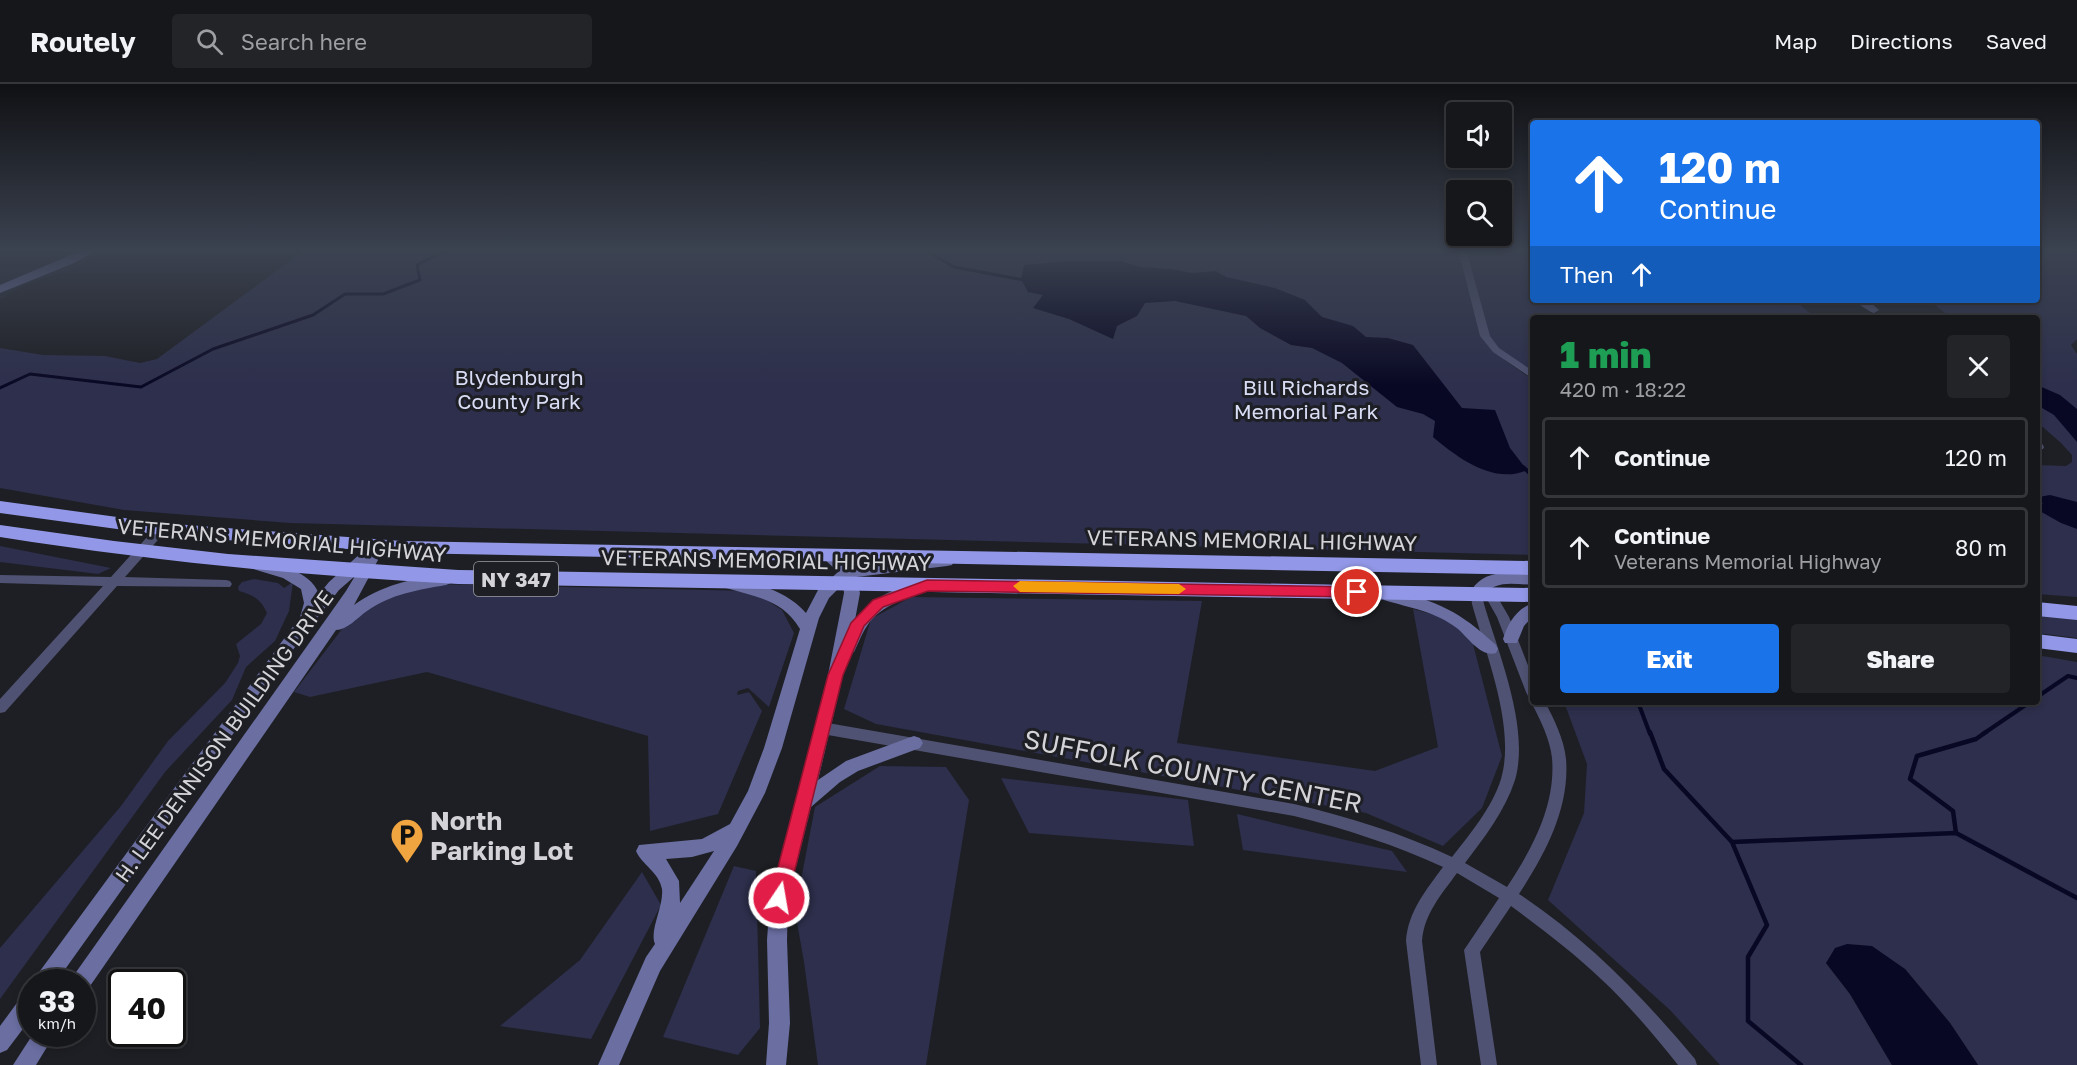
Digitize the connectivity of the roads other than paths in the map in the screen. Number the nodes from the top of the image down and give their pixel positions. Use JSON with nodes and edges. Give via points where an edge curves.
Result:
{"nodes":[{"id":1,"x":1474,"y":295,"type":"edge"},
{"id":2,"x":1864,"y":303,"type":"edge"},
{"id":3,"x":1880,"y":315,"type":"edge"},
{"id":4,"x":1530,"y":374,"type":"edge"},
{"id":5,"x":0,"y":507,"type":"edge"},
{"id":6,"x":161,"y":530,"type":"junction"},
{"id":7,"x":0,"y":531,"type":"edge"},
{"id":8,"x":378,"y":546,"type":"junction"},
{"id":9,"x":141,"y":552,"type":"junction"},
{"id":10,"x":828,"y":556,"type":"junction"},
{"id":11,"x":979,"y":559,"type":"junction"},
{"id":12,"x":252,"y":564,"type":"junction"},
{"id":13,"x":1442,"y":565,"type":"junction"},
{"id":14,"x":1530,"y":568,"type":"edge"},
{"id":15,"x":357,"y":572,"type":"junction"},
{"id":16,"x":458,"y":577,"type":"junction"},
{"id":17,"x":0,"y":579,"type":"edge"},
{"id":18,"x":849,"y":579,"type":"junction"},
{"id":19,"x":1530,"y":579,"type":"edge"},
{"id":20,"x":114,"y":581,"type":"junction"},
{"id":21,"x":722,"y":582,"type":"junction"},
{"id":22,"x":226,"y":584,"type":"dead end"},
{"id":23,"x":831,"y":584,"type":"junction"},
{"id":24,"x":927,"y":585,"type":"junction"},
{"id":25,"x":1483,"y":591,"type":"junction"},
{"id":26,"x":1374,"y":592,"type":"junction"},
{"id":27,"x":1530,"y":595,"type":"edge"},
{"id":28,"x":2040,"y":609,"type":"edge"},
{"id":29,"x":1530,"y":611,"type":"edge"},
{"id":30,"x":2073,"y":612,"type":"edge"},
{"id":31,"x":808,"y":628,"type":"junction"},
{"id":32,"x":294,"y":636,"type":"junction"},
{"id":33,"x":322,"y":638,"type":"junction"},
{"id":34,"x":1511,"y":639,"type":"junction"},
{"id":35,"x":2040,"y":641,"type":"edge"},
{"id":36,"x":2077,"y":646,"type":"edge"},
{"id":37,"x":1490,"y":649,"type":"junction"},
{"id":38,"x":836,"y":675,"type":"junction"},
{"id":39,"x":1530,"y":685,"type":"edge"},
{"id":40,"x":1539,"y":705,"type":"edge"},
{"id":41,"x":0,"y":708,"type":"edge"},
{"id":42,"x":822,"y":728,"type":"junction"},
{"id":43,"x":914,"y":743,"type":"junction"},
{"id":44,"x":802,"y":804,"type":"junction"},
{"id":45,"x":740,"y":825,"type":"junction"},
{"id":46,"x":1455,"y":864,"type":"junction"},
{"id":47,"x":1509,"y":894,"type":"junction"},
{"id":48,"x":653,"y":964,"type":"junction"},
{"id":49,"x":53,"y":969,"type":"edge"},
{"id":50,"x":90,"y":969,"type":"edge"},
{"id":51,"x":18,"y":1018,"type":"edge"},
{"id":52,"x":0,"y":1043,"type":"edge"},
{"id":53,"x":36,"y":1047,"type":"edge"},
{"id":54,"x":23,"y":1065,"type":"edge"},
{"id":55,"x":608,"y":1065,"type":"edge"},
{"id":56,"x":776,"y":1065,"type":"edge"},
{"id":57,"x":1429,"y":1065,"type":"edge"},
{"id":58,"x":1489,"y":1065,"type":"edge"},
{"id":59,"x":1689,"y":1065,"type":"edge"}],
"edges":[{"from":1,"to":4,"type":"street","via":[[1485,336],[1496,350]]},
{"from":2,"to":3,"type":"street"},
{"from":5,"to":6,"type":"highway","name":"VETERANS MEMORIAL HIGHWAY","number":"NY 347"},
{"from":6,"to":8,"type":"highway","name":"VETERANS MEMORIAL HIGHWAY","number":"NY 347"},
{"from":6,"to":9,"type":"street"},
{"from":7,"to":9,"type":"highway","name":"VETERANS MEMORIAL HIGHWAY","number":"NY 347"},
{"from":8,"to":10,"type":"highway","name":"VETERANS MEMORIAL HIGHWAY","number":"NY 347"},
{"from":8,"to":15,"type":"street","name":"H. LEE DENNISON BUILDING DRIVE"},
{"from":9,"to":12,"type":"highway","name":"VETERANS MEMORIAL HIGHWAY","number":"NY 347"},
{"from":9,"to":20,"type":"street"},
{"from":10,"to":11,"type":"highway","name":"VETERANS MEMORIAL HIGHWAY","number":"NY 347"},
{"from":10,"to":18,"type":"street","via":[[841,565]]},
{"from":11,"to":13,"type":"highway","name":"VETERANS MEMORIAL HIGHWAY","number":"NY 347"},
{"from":11,"to":18,"type":"street","via":[[869,568]]},
{"from":12,"to":15,"type":"highway","name":"VETERANS MEMORIAL HIGHWAY","number":"NY 347"},
{"from":12,"to":32,"type":"street","via":[[301,580],[311,590],[311,607]]},
{"from":13,"to":14,"type":"highway","name":"VETERANS MEMORIAL HIGHWAY","number":"NY 347"},
{"from":13,"to":25,"type":"street","via":[[1468,573]]},
{"from":15,"to":16,"type":"highway","name":"VETERANS MEMORIAL HIGHWAY","number":"NY 347"},
{"from":15,"to":32,"type":"street","name":"H. LEE DENNISON BUILDING DRIVE","via":[[334,586]]},
{"from":15,"to":33,"type":"street","name":"H. LEE DENNISON BUILDING DRIVE"},
{"from":16,"to":21,"type":"highway","name":"VETERANS MEMORIAL HIGHWAY","number":"NY 347"},
{"from":16,"to":33,"type":"street","via":[[379,595]]},
{"from":17,"to":20,"type":"street"},
{"from":18,"to":23,"type":"highway","name":"VETERANS MEMORIAL HIGHWAY","number":"NY 347"},
{"from":18,"to":24,"type":"highway","name":"VETERANS MEMORIAL HIGHWAY","number":"NY 347"},
{"from":18,"to":38,"type":"street"},
{"from":19,"to":25,"type":"street","via":[[1495,579]]},
{"from":20,"to":22,"type":"street"},
{"from":20,"to":41,"type":"street"},
{"from":21,"to":23,"type":"highway","name":"VETERANS MEMORIAL HIGHWAY","number":"NY 347"},
{"from":21,"to":31,"type":"street","via":[[781,597]]},
{"from":23,"to":31,"type":"street","via":[[814,609]]},
{"from":24,"to":26,"type":"highway","name":"VETERANS MEMORIAL HIGHWAY","number":"NY 347"},
{"from":24,"to":38,"type":"street","via":[[883,601],[868,611],[854,631]]},
{"from":25,"to":26,"type":"highway","name":"VETERANS MEMORIAL HIGHWAY","number":"NY 347"},
{"from":25,"to":27,"type":"highway","name":"VETERANS MEMORIAL HIGHWAY","number":"NY 347"},
{"from":25,"to":34,"type":"street"},
{"from":25,"to":37,"type":"street","via":[[1478,604]]},
{"from":26,"to":37,"type":"street","via":[[1438,608]]},
{"from":28,"to":30,"type":"highway"},
{"from":29,"to":34,"type":"street","via":[[1516,624]]},
{"from":31,"to":45,"type":"street","via":[[773,748]]},
{"from":32,"to":49,"type":"street","name":"H. LEE DENNISON BUILDING DRIVE"},
{"from":33,"to":50,"type":"street","name":"H. LEE DENNISON BUILDING DRIVE"},
{"from":34,"to":39,"type":"street"},
{"from":35,"to":36,"type":"highway"},
{"from":37,"to":46,"type":"street","via":[[1509,723],[1511,766],[1495,808]]},
{"from":38,"to":42,"type":"street"},
{"from":40,"to":47,"type":"street","via":[[1559,757],[1559,792],[1546,831]]},
{"from":42,"to":43,"type":"street","name":"SUFFOLK COUNTY CENTER"},
{"from":42,"to":44,"type":"street"},
{"from":43,"to":44,"type":"street","via":[[852,766]]},
{"from":43,"to":46,"type":"street","name":"SUFFOLK COUNTY CENTER","via":[[1317,815],[1385,835]]},
{"from":44,"to":56,"type":"street","via":[[777,914],[780,1015]]},
{"from":45,"to":48,"type":"street"},
{"from":45,"to":48,"type":"street","via":[[706,847],[645,851],[661,864],[673,887]]},
{"from":46,"to":47,"type":"street","name":"SUFFOLK COUNTY CENTER"},
{"from":46,"to":57,"type":"street","via":[[1422,908],[1414,933]]},
{"from":47,"to":58,"type":"street","via":[[1472,950]]},
{"from":47,"to":59,"type":"street","name":"SUFFOLK COUNTY CENTER","via":[[1589,957]]},
{"from":48,"to":55,"type":"street"},
{"from":51,"to":52,"type":"street"},
{"from":53,"to":54,"type":"street"}]}
